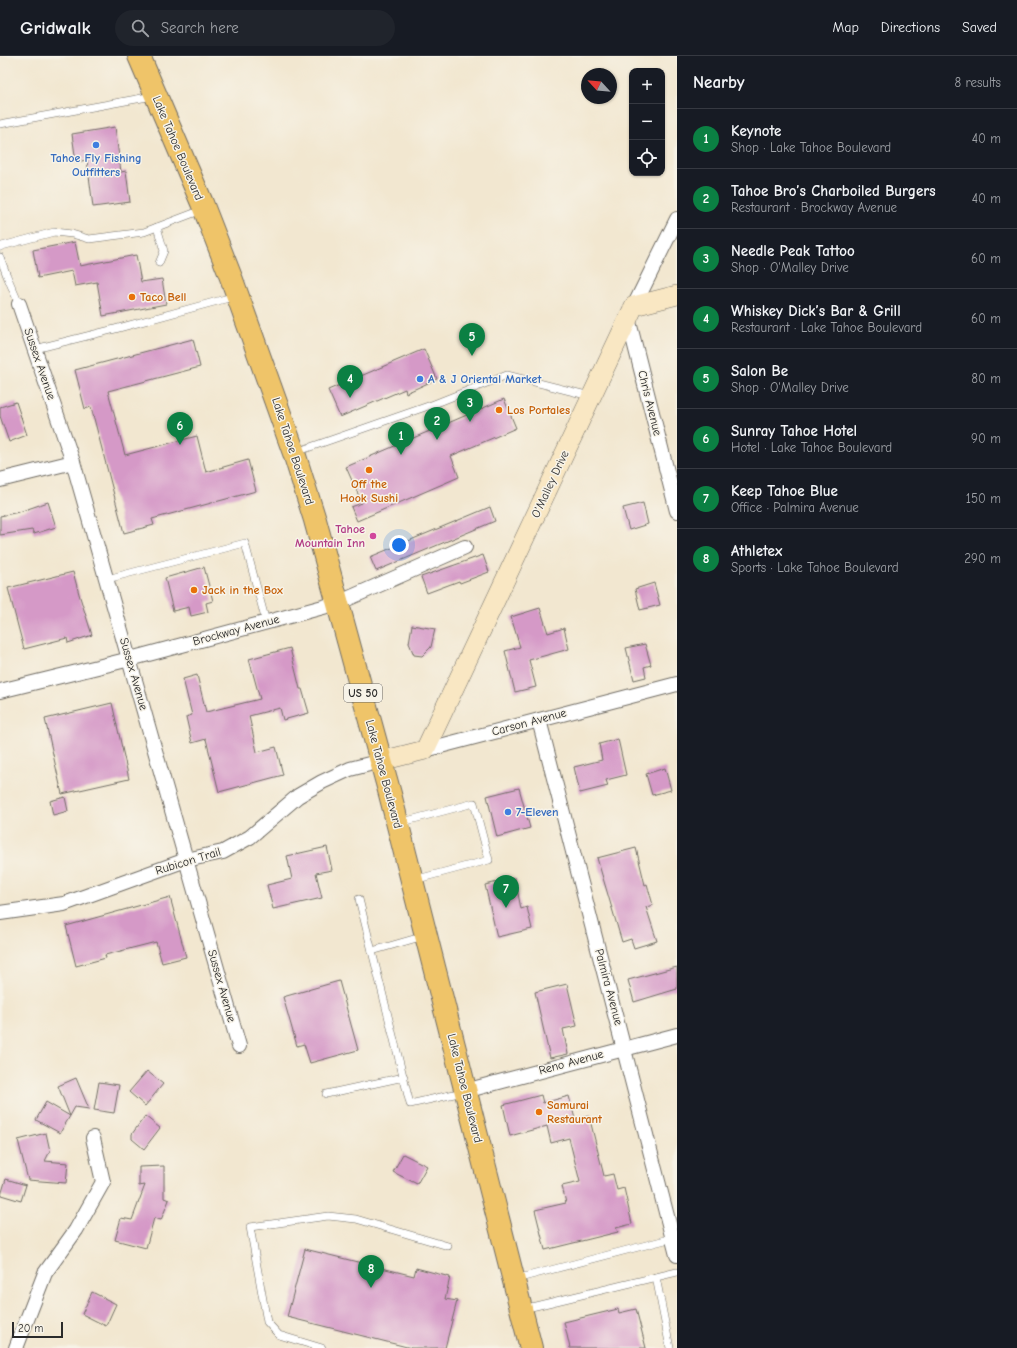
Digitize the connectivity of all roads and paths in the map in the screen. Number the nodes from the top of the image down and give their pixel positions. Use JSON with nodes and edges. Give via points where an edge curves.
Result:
{"nodes":[{"id":1,"x":139,"y":56,"type":"edge"},
{"id":2,"x":156,"y":96,"type":"junction"},
{"id":3,"x":0,"y":124,"type":"edge"},
{"id":4,"x":204,"y":210,"type":"junction"},
{"id":5,"x":677,"y":219,"type":"edge"},
{"id":6,"x":157,"y":227,"type":"junction"},
{"id":7,"x":0,"y":247,"type":"edge"},
{"id":8,"x":0,"y":257,"type":"edge"},
{"id":9,"x":159,"y":263,"type":"dead end"},
{"id":10,"x":677,"y":295,"type":"edge"},
{"id":11,"x":237,"y":296,"type":"junction"},
{"id":12,"x":20,"y":304,"type":"joint"},
{"id":13,"x":631,"y":312,"type":"junction"},
{"id":14,"x":35,"y":349,"type":"junction"},
{"id":15,"x":591,"y":396,"type":"junction"},
{"id":16,"x":294,"y":453,"type":"junction"},
{"id":17,"x":73,"y":462,"type":"junction"},
{"id":18,"x":0,"y":480,"type":"edge"},
{"id":19,"x":677,"y":511,"type":"edge"},
{"id":20,"x":465,"y":547,"type":"dead end"},
{"id":21,"x":107,"y":579,"type":"junction"},
{"id":22,"x":338,"y":602,"type":"junction"},
{"id":23,"x":266,"y":622,"type":"junction"},
{"id":24,"x":130,"y":659,"type":"junction"},
{"id":25,"x":677,"y":684,"type":"edge"},
{"id":26,"x":0,"y":691,"type":"edge"},
{"id":27,"x":539,"y":720,"type":"junction"},
{"id":28,"x":426,"y":750,"type":"junction"},
{"id":29,"x":381,"y":761,"type":"junction"},
{"id":30,"x":398,"y":823,"type":"junction"},
{"id":31,"x":186,"y":860,"type":"junction"},
{"id":32,"x":412,"y":881,"type":"junction"},
{"id":33,"x":359,"y":899,"type":"dead end"},
{"id":34,"x":0,"y":913,"type":"edge"},
{"id":35,"x":426,"y":936,"type":"junction"},
{"id":36,"x":372,"y":950,"type":"junction"},
{"id":37,"x":677,"y":1034,"type":"edge"},
{"id":38,"x":239,"y":1046,"type":"dead end"},
{"id":39,"x":624,"y":1048,"type":"junction"},
{"id":40,"x":404,"y":1077,"type":"junction"},
{"id":41,"x":465,"y":1091,"type":"junction"},
{"id":42,"x":326,"y":1094,"type":"dead end"},
{"id":43,"x":93,"y":1138,"type":"dead end"},
{"id":44,"x":673,"y":1238,"type":"junction"},
{"id":45,"x":448,"y":1246,"type":"dead end"},
{"id":46,"x":677,"y":1255,"type":"edge"},
{"id":47,"x":677,"y":1272,"type":"edge"},
{"id":48,"x":656,"y":1277,"type":"junction"},
{"id":49,"x":514,"y":1280,"type":"junction"},
{"id":50,"x":521,"y":1310,"type":"junction"},
{"id":51,"x":16,"y":1348,"type":"edge"},
{"id":52,"x":322,"y":1348,"type":"edge"},
{"id":53,"x":531,"y":1348,"type":"edge"},
{"id":54,"x":670,"y":1348,"type":"edge"}],
"edges":[{"from":1,"to":2,"type":"highway","name":"Lake Tahoe Boulevard","number":"US 50"},
{"from":2,"to":3,"type":"lane"},
{"from":2,"to":4,"type":"highway","name":"Lake Tahoe Boulevard","number":"US 50"},
{"from":4,"to":6,"type":"lane"},
{"from":4,"to":11,"type":"highway","name":"Lake Tahoe Boulevard","number":"US 50"},
{"from":5,"to":13,"type":"street","name":"O'Malley Drive"},
{"from":6,"to":7,"type":"lane","via":[[144,232],[89,239],[54,232]]},
{"from":6,"to":9,"type":"lane","via":[[164,251]]},
{"from":8,"to":12,"type":"lane"},
{"from":10,"to":13,"type":"street"},
{"from":11,"to":14,"type":"lane"},
{"from":11,"to":16,"type":"highway","name":"Lake Tahoe Boulevard","number":"US 50"},
{"from":12,"to":14,"type":"street","name":"Sussex Avenue"},
{"from":13,"to":15,"type":"street","name":"O'Malley Drive"},
{"from":13,"to":19,"type":"street","name":"Chris Avenue"},
{"from":14,"to":17,"type":"street","name":"Sussex Avenue"},
{"from":15,"to":16,"type":"lane","via":[[507,375],[434,404]]},
{"from":15,"to":28,"type":"street","name":"O'Malley Drive"},
{"from":16,"to":22,"type":"highway","name":"Lake Tahoe Boulevard","number":"US 50"},
{"from":17,"to":18,"type":"street"},
{"from":17,"to":21,"type":"street","name":"Sussex Avenue"},
{"from":20,"to":22,"type":"street","name":"Brockway Avenue"},
{"from":21,"to":23,"type":"lane","via":[[245,543]]},
{"from":21,"to":24,"type":"street","name":"Sussex Avenue"},
{"from":22,"to":23,"type":"street","name":"Brockway Avenue"},
{"from":22,"to":29,"type":"highway","name":"Lake Tahoe Boulevard","number":"US 50"},
{"from":23,"to":24,"type":"street","name":"Brockway Avenue"},
{"from":24,"to":26,"type":"street","name":"Brockway Avenue"},
{"from":24,"to":31,"type":"street","name":"Sussex Avenue"},
{"from":25,"to":27,"type":"street","name":"Carson Avenue"},
{"from":27,"to":28,"type":"street","name":"Carson Avenue"},
{"from":27,"to":39,"type":"street","name":"Palmira Avenue"},
{"from":28,"to":29,"type":"street","name":"Carson Avenue"},
{"from":29,"to":30,"type":"highway","name":"Lake Tahoe Boulevard","number":"US 50"},
{"from":29,"to":31,"type":"street","name":"Rubicon Trail","via":[[350,769],[322,782],[298,796],[250,837],[223,852]]},
{"from":30,"to":32,"type":"highway","name":"Lake Tahoe Boulevard","number":"US 50"},
{"from":30,"to":32,"type":"lane","via":[[474,803],[489,860]]},
{"from":31,"to":34,"type":"street","name":"Rubicon Trail","via":[[64,904]]},
{"from":31,"to":38,"type":"street","name":"Sussex Avenue"},
{"from":32,"to":35,"type":"highway","name":"Lake Tahoe Boulevard","number":"US 50"},
{"from":33,"to":36,"type":"lane"},
{"from":35,"to":36,"type":"lane"},
{"from":35,"to":41,"type":"highway","name":"Lake Tahoe Boulevard","number":"US 50"},
{"from":36,"to":40,"type":"lane"},
{"from":37,"to":39,"type":"street","name":"Reno Avenue"},
{"from":39,"to":41,"type":"street","name":"Reno Avenue"},
{"from":39,"to":44,"type":"street","name":"Palmira Avenue"},
{"from":40,"to":41,"type":"lane","via":[[410,1104]]},
{"from":40,"to":42,"type":"lane"},
{"from":41,"to":49,"type":"highway","name":"Lake Tahoe Boulevard","number":"US 50"},
{"from":43,"to":51,"type":"street","via":[[102,1182],[76,1230],[45,1273]]},
{"from":44,"to":46,"type":"street","name":"Palmira Avenue"},
{"from":44,"to":49,"type":"lane"},
{"from":45,"to":52,"type":"lane","via":[[356,1219],[328,1216],[250,1227],[267,1322],[279,1335]]},
{"from":47,"to":48,"type":"lane"},
{"from":48,"to":50,"type":"lane"},
{"from":48,"to":54,"type":"lane"},
{"from":49,"to":50,"type":"highway","name":"Lake Tahoe Boulevard","number":"US 50"},
{"from":50,"to":53,"type":"highway","name":"Lake Tahoe Boulevard","number":"US 50"}]}
